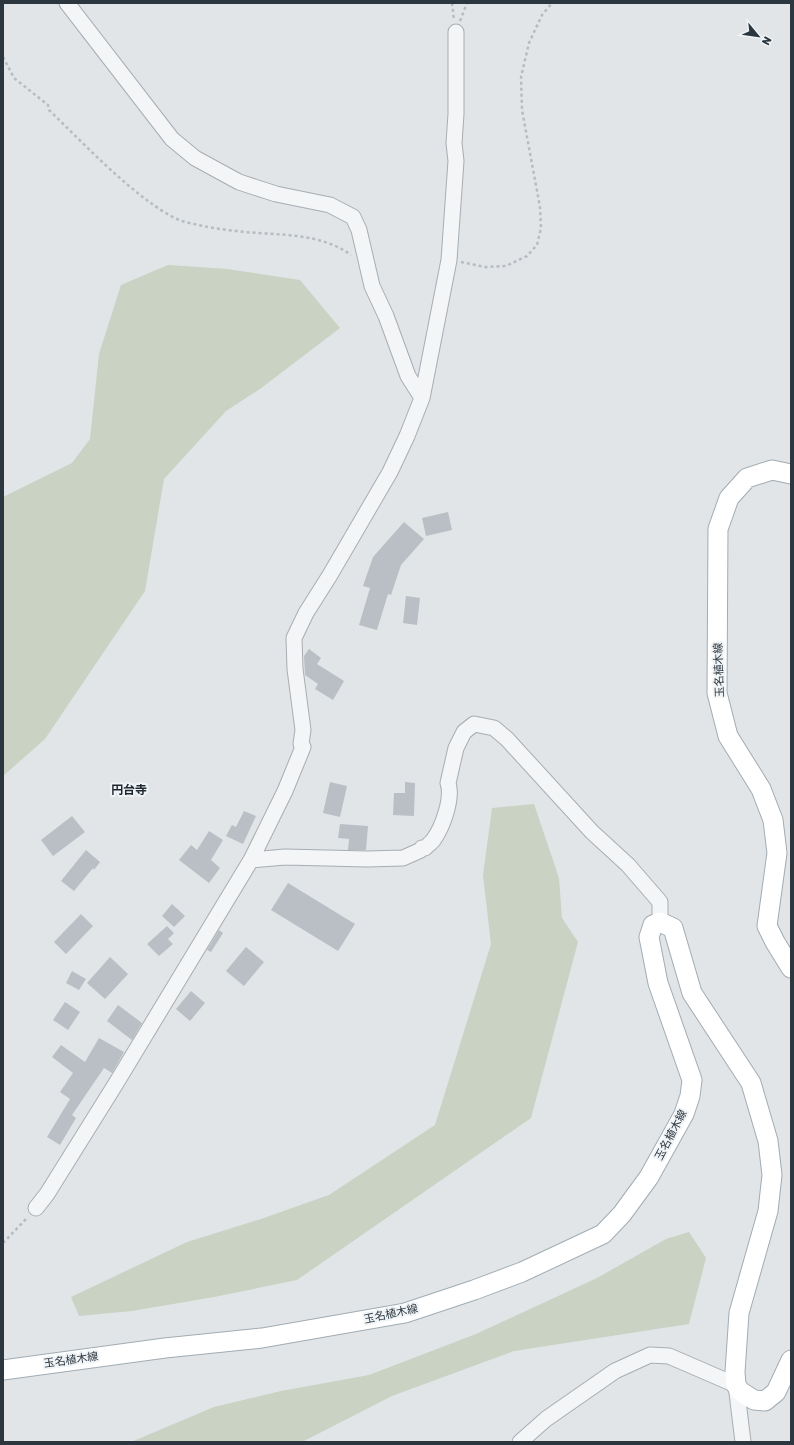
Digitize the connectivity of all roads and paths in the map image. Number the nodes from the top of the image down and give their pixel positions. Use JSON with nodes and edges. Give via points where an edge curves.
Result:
{"nodes":[{"id":1,"x":67,"y":3,"type":"edge"},
{"id":2,"x":466,"y":3,"type":"edge"},
{"id":3,"x":552,"y":3,"type":"edge"},
{"id":4,"x":456,"y":32,"type":"joint"},
{"id":5,"x":3,"y":57,"type":"edge"},
{"id":6,"x":449,"y":260,"type":"junction"},
{"id":7,"x":367,"y":268,"type":"junction"},
{"id":8,"x":422,"y":398,"type":"junction"},
{"id":9,"x":791,"y":474,"type":"edge"},
{"id":10,"x":251,"y":860,"type":"junction"},
{"id":11,"x":660,"y":922,"type":"junction"},
{"id":12,"x":791,"y":968,"type":"edge"},
{"id":13,"x":36,"y":1208,"type":"joint"},
{"id":14,"x":3,"y":1243,"type":"edge"},
{"id":15,"x":791,"y":1360,"type":"edge"},
{"id":16,"x":3,"y":1370,"type":"edge"},
{"id":17,"x":736,"y":1385,"type":"junction"},
{"id":18,"x":520,"y":1442,"type":"edge"},
{"id":19,"x":743,"y":1442,"type":"edge"}],
"edges":[{"from":1,"to":7,"type":"street","via":[[172,139],[195,158],[239,182],[276,194],[330,204],[353,217],[359,230]]},
{"from":2,"to":4,"type":"path"},
{"from":3,"to":6,"type":"path","via":[[542,15],[529,43],[521,76],[522,110],[540,207],[541,228],[537,245],[527,256],[506,266],[485,267]]},
{"from":4,"to":6,"type":"street","via":[[456,161]]},
{"from":5,"to":7,"type":"path","via":[[14,78],[48,105],[49,110],[129,187],[158,208],[180,220],[199,226],[321,240],[340,248]]},
{"from":6,"to":8,"type":"street"},
{"from":7,"to":8,"type":"street","via":[[408,376]]},
{"from":8,"to":10,"type":"street","via":[[390,472],[306,613],[294,638],[303,747],[285,791]]},
{"from":9,"to":12,"type":"main road","name":"玉名植木線","via":[[772,470],[747,478],[729,498],[718,528],[717,693],[728,736],[761,789],[773,820],[777,853],[767,926]]},
{"from":10,"to":11,"type":"street","via":[[285,857],[403,858],[425,848],[434,838],[446,815],[450,788],[448,783],[456,748],[464,732],[474,724],[494,728],[507,738],[592,832],[628,865],[660,902]]},
{"from":10,"to":13,"type":"street","via":[[115,1085]]},
{"from":11,"to":16,"type":"main road","name":"玉名植木線","via":[[653,925],[649,937],[658,983],[692,1080],[690,1096],[684,1114],[649,1177],[622,1214],[603,1234],[522,1272],[405,1313],[262,1338]]},
{"from":11,"to":17,"type":"main road","via":[[673,928],[692,993],[751,1083],[768,1141],[772,1175],[768,1210],[739,1313]]},
{"from":13,"to":14,"type":"path"},
{"from":15,"to":17,"type":"main road","via":[[776,1392],[765,1401],[754,1400],[740,1391]]},
{"from":17,"to":18,"type":"street","via":[[669,1356],[650,1355],[615,1371],[546,1419]]},
{"from":17,"to":19,"type":"street"}]}
